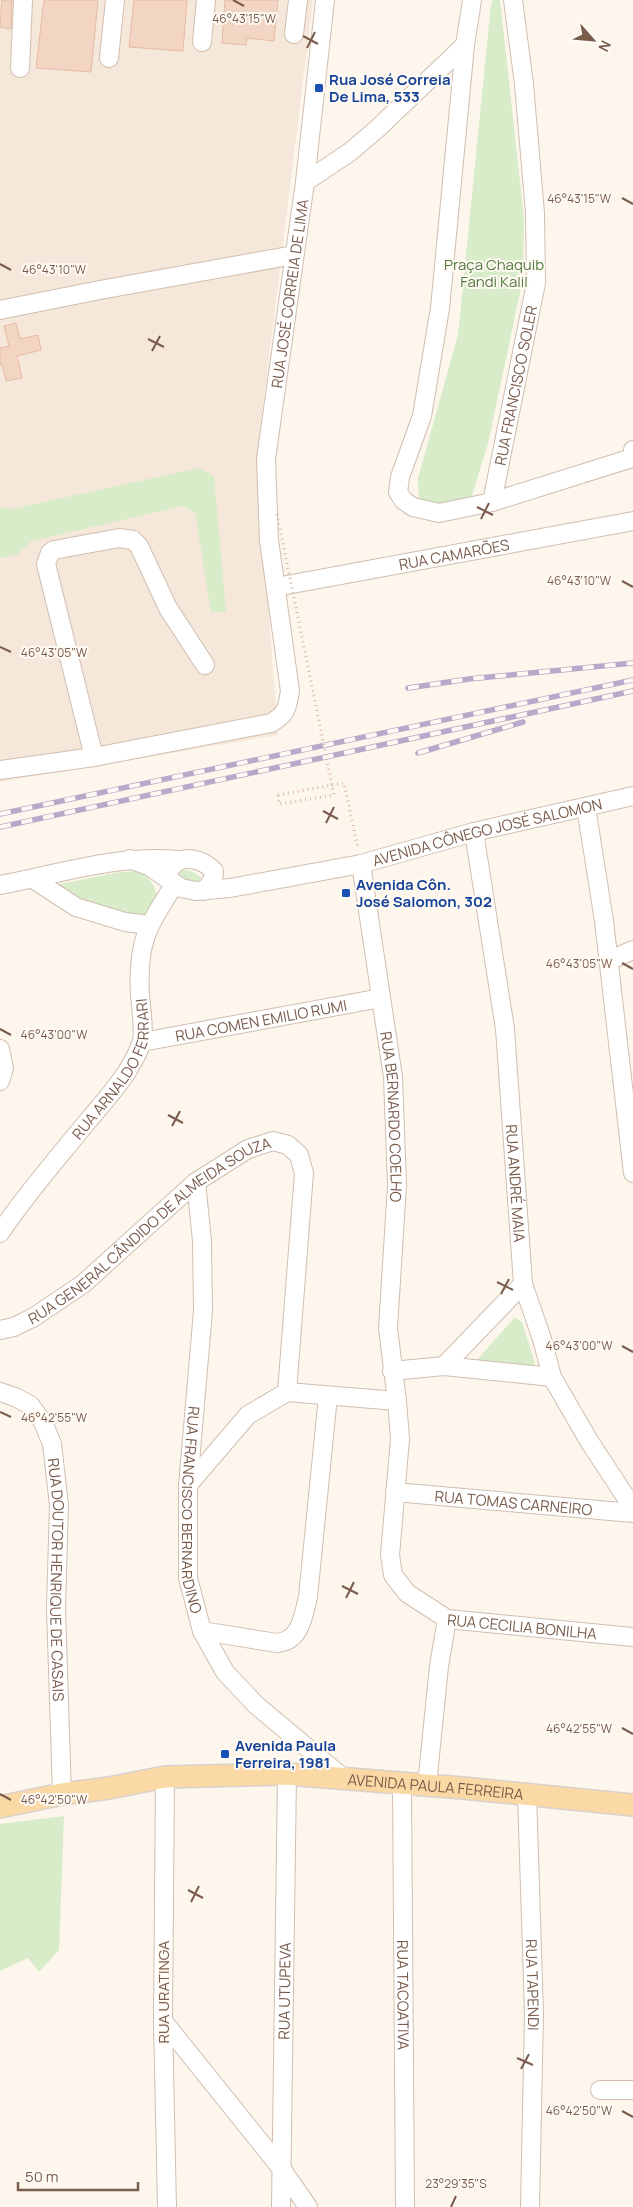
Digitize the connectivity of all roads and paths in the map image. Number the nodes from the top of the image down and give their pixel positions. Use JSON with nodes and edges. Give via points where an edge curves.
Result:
{"nodes":[{"id":1,"x":23,"y":0,"type":"edge"},
{"id":2,"x":115,"y":0,"type":"edge"},
{"id":3,"x":206,"y":0,"type":"edge"},
{"id":4,"x":298,"y":0,"type":"edge"},
{"id":5,"x":325,"y":0,"type":"edge"},
{"id":6,"x":472,"y":0,"type":"edge"},
{"id":7,"x":513,"y":0,"type":"edge"},
{"id":8,"x":294,"y":34,"type":"dead end"},
{"id":9,"x":202,"y":42,"type":"dead end"},
{"id":10,"x":465,"y":45,"type":"junction"},
{"id":11,"x":109,"y":58,"type":"dead end"},
{"id":12,"x":20,"y":68,"type":"dead end"},
{"id":13,"x":304,"y":182,"type":"junction"},
{"id":14,"x":294,"y":255,"type":"junction"},
{"id":15,"x":0,"y":310,"type":"edge"},
{"id":16,"x":633,"y":450,"type":"edge"},
{"id":17,"x":492,"y":502,"type":"junction"},
{"id":18,"x":277,"y":514,"type":"dead end"},
{"id":19,"x":633,"y":521,"type":"edge"},
{"id":20,"x":276,"y":587,"type":"junction"},
{"id":21,"x":205,"y":665,"type":"dead end"},
{"id":22,"x":94,"y":757,"type":"junction"},
{"id":23,"x":0,"y":770,"type":"edge"},
{"id":24,"x":633,"y":796,"type":"edge"},
{"id":25,"x":586,"y":807,"type":"junction"},
{"id":26,"x":474,"y":832,"type":"junction"},
{"id":27,"x":130,"y":859,"type":"junction"},
{"id":28,"x":179,"y":860,"type":"junction"},
{"id":29,"x":361,"y":864,"type":"junction"},
{"id":30,"x":214,"y":871,"type":"junction"},
{"id":31,"x":32,"y":879,"type":"junction"},
{"id":32,"x":172,"y":883,"type":"junction"},
{"id":33,"x":253,"y":883,"type":"junction"},
{"id":34,"x":0,"y":885,"type":"edge"},
{"id":35,"x":204,"y":890,"type":"junction"},
{"id":36,"x":149,"y":925,"type":"junction"},
{"id":37,"x":633,"y":950,"type":"edge"},
{"id":38,"x":608,"y":960,"type":"junction"},
{"id":39,"x":381,"y":998,"type":"junction"},
{"id":40,"x":142,"y":1042,"type":"junction"},
{"id":41,"x":0,"y":1049,"type":"edge"},
{"id":42,"x":0,"y":1081,"type":"edge"},
{"id":43,"x":633,"y":1173,"type":"edge"},
{"id":44,"x":196,"y":1182,"type":"junction"},
{"id":45,"x":0,"y":1233,"type":"edge"},
{"id":46,"x":523,"y":1284,"type":"junction"},
{"id":47,"x":0,"y":1330,"type":"edge"},
{"id":48,"x":444,"y":1366,"type":"junction"},
{"id":49,"x":392,"y":1371,"type":"junction"},
{"id":50,"x":552,"y":1377,"type":"junction"},
{"id":51,"x":0,"y":1392,"type":"edge"},
{"id":52,"x":288,"y":1392,"type":"junction"},
{"id":53,"x":328,"y":1396,"type":"junction"},
{"id":54,"x":398,"y":1402,"type":"junction"},
{"id":55,"x":188,"y":1485,"type":"junction"},
{"id":56,"x":395,"y":1492,"type":"junction"},
{"id":57,"x":633,"y":1508,"type":"edge"},
{"id":58,"x":633,"y":1513,"type":"edge"},
{"id":59,"x":446,"y":1619,"type":"junction"},
{"id":60,"x":202,"y":1630,"type":"junction"},
{"id":61,"x":633,"y":1637,"type":"edge"},
{"id":62,"x":287,"y":1774,"type":"junction"},
{"id":63,"x":165,"y":1777,"type":"junction"},
{"id":64,"x":342,"y":1777,"type":"junction"},
{"id":65,"x":402,"y":1784,"type":"junction"},
{"id":66,"x":426,"y":1784,"type":"junction"},
{"id":67,"x":62,"y":1794,"type":"junction"},
{"id":68,"x":527,"y":1794,"type":"junction"},
{"id":69,"x":633,"y":1805,"type":"edge"},
{"id":70,"x":0,"y":1807,"type":"edge"},
{"id":71,"x":163,"y":2021,"type":"junction"},
{"id":72,"x":600,"y":2090,"type":"dead end"},
{"id":73,"x":633,"y":2090,"type":"edge"},
{"id":74,"x":281,"y":2168,"type":"junction"},
{"id":75,"x":167,"y":2207,"type":"edge"},
{"id":76,"x":281,"y":2207,"type":"edge"},
{"id":77,"x":308,"y":2207,"type":"edge"},
{"id":78,"x":405,"y":2207,"type":"edge"},
{"id":79,"x":530,"y":2207,"type":"edge"}],
"edges":[{"from":1,"to":12,"type":"street"},
{"from":2,"to":11,"type":"street"},
{"from":3,"to":9,"type":"street"},
{"from":4,"to":8,"type":"street"},
{"from":5,"to":13,"type":"street","name":"RUA JOSÉ CORREIA DE LIMA"},
{"from":6,"to":10,"type":"street"},
{"from":7,"to":17,"type":"street","name":"RUA FRANCISCO SOLER","via":[[535,213],[536,283]]},
{"from":10,"to":13,"type":"street","via":[[350,152]]},
{"from":10,"to":17,"type":"street","via":[[440,308],[422,416],[400,477],[398,492],[413,507],[439,513]]},
{"from":13,"to":14,"type":"street","name":"RUA JOSÉ CORREIA DE LIMA"},
{"from":14,"to":15,"type":"street"},
{"from":14,"to":20,"type":"street","name":"RUA JOSÉ CORREIA DE LIMA","via":[[266,460],[269,540]]},
{"from":16,"to":17,"type":"street","via":[[632,458]]},
{"from":18,"to":29,"type":"path","bridge":true,"via":[[334,795],[279,804],[278,795],[344,784]]},
{"from":19,"to":20,"type":"street","name":"RUA CAMARÕES"},
{"from":20,"to":22,"type":"street","name":"RUA JOSÉ CORREIA DE LIMA","via":[[290,691],[282,717],[271,723]]},
{"from":21,"to":22,"type":"street","via":[[168,608],[139,546],[133,540],[119,538],[50,553],[46,564]]},
{"from":22,"to":23,"type":"street"},
{"from":24,"to":25,"type":"street","name":"AVENIDA CÔNEGO JOSÉ SALOMON"},
{"from":25,"to":26,"type":"street","name":"AVENIDA CÔNEGO JOSÉ SALOMON"},
{"from":25,"to":38,"type":"street"},
{"from":26,"to":29,"type":"street","name":"AVENIDA CÔNEGO JOSÉ SALOMON"},
{"from":26,"to":46,"type":"street","name":"RUA ANDRÉ MAIA","via":[[505,1029]]},
{"from":27,"to":28,"type":"street"},
{"from":27,"to":31,"type":"street"},
{"from":27,"to":32,"type":"street","via":[[149,866]]},
{"from":28,"to":30,"type":"street","via":[[201,862]]},
{"from":28,"to":32,"type":"street","via":[[169,871]]},
{"from":29,"to":33,"type":"street","name":"AVENIDA CÔNEGO JOSÉ SALOMON"},
{"from":29,"to":39,"type":"street","name":"RUA BERNARDO COELHO"},
{"from":30,"to":33,"type":"street","name":"AVENIDA CÔNEGO JOSÉ SALOMON"},
{"from":30,"to":35,"type":"street","via":[[212,881]]},
{"from":31,"to":34,"type":"street"},
{"from":31,"to":36,"type":"street","via":[[76,907],[125,922]]},
{"from":32,"to":35,"type":"street","via":[[190,891]]},
{"from":32,"to":36,"type":"street","name":"RUA ARNALDO FERRARI"},
{"from":33,"to":35,"type":"street","name":"AVENIDA CÔNEGO JOSÉ SALOMON"},
{"from":36,"to":40,"type":"street","name":"RUA ARNALDO FERRARI","via":[[142,945],[139,979]]},
{"from":37,"to":38,"type":"street"},
{"from":38,"to":43,"type":"street"},
{"from":39,"to":40,"type":"street","name":"RUA COMEN EMILIO RUMI"},
{"from":39,"to":49,"type":"street","name":"RUA BERNARDO COELHO","via":[[393,1077],[397,1185],[388,1328]]},
{"from":40,"to":45,"type":"street","name":"RUA ARNALDO FERRARI","via":[[116,1088]]},
{"from":41,"to":42,"type":"street","via":[[4,1068]]},
{"from":44,"to":47,"type":"street","name":"RUA GENERAL CÂNDIDO DE ALMEIDA SOUZA","via":[[83,1284],[34,1317]]},
{"from":44,"to":52,"type":"street","name":"RUA GENERAL CÂNDIDO DE ALMEIDA SOUZA","via":[[248,1149],[274,1141],[288,1145],[299,1154],[304,1172]]},
{"from":44,"to":55,"type":"street","name":"RUA FRANCISCO BERNARDINO","via":[[202,1241],[203,1311]]},
{"from":46,"to":48,"type":"street"},
{"from":46,"to":50,"type":"street","name":"RUA ANDRÉ MAIA"},
{"from":48,"to":49,"type":"street"},
{"from":48,"to":50,"type":"street"},
{"from":49,"to":54,"type":"street","name":"RUA CECILIA BONILHA"},
{"from":50,"to":57,"type":"street","name":"RUA ANDRÉ MAIA"},
{"from":51,"to":67,"type":"street","name":"RUA DOUTOR HENRIQUE DE CASAIS","via":[[30,1405],[43,1422],[52,1444],[59,1505],[56,1608]]},
{"from":52,"to":53,"type":"street"},
{"from":52,"to":55,"type":"street","via":[[248,1415]]},
{"from":53,"to":54,"type":"street"},
{"from":53,"to":60,"type":"street","via":[[308,1597],[300,1628],[293,1638],[277,1643]]},
{"from":54,"to":56,"type":"street","name":"RUA CECILIA BONILHA","via":[[400,1439]]},
{"from":55,"to":60,"type":"street","name":"RUA FRANCISCO BERNARDINO","via":[[188,1578]]},
{"from":56,"to":58,"type":"street","name":"RUA TOMAS CARNEIRO"},
{"from":56,"to":59,"type":"street","name":"RUA CECILIA BONILHA","via":[[390,1555],[393,1575],[407,1593]]},
{"from":59,"to":61,"type":"street","name":"RUA CECILIA BONILHA"},
{"from":59,"to":66,"type":"street"},
{"from":60,"to":64,"type":"street","name":"RUA FRANCISCO BERNARDINO","via":[[225,1672],[256,1705]]},
{"from":62,"to":63,"type":"main road","name":"AVENIDA PAULA FERREIRA"},
{"from":62,"to":64,"type":"main road","name":"AVENIDA PAULA FERREIRA"},
{"from":62,"to":74,"type":"street","name":"RUA UTUPEVA"},
{"from":63,"to":67,"type":"main road","name":"AVENIDA PAULA FERREIRA"},
{"from":63,"to":71,"type":"street","name":"RUA URATINGA"},
{"from":64,"to":65,"type":"main road","name":"AVENIDA PAULA FERREIRA"},
{"from":65,"to":66,"type":"main road","name":"AVENIDA PAULA FERREIRA"},
{"from":65,"to":78,"type":"street","name":"RUA TACOATIVA"},
{"from":66,"to":68,"type":"main road","name":"AVENIDA PAULA FERREIRA"},
{"from":67,"to":70,"type":"main road","name":"AVENIDA PAULA FERREIRA"},
{"from":68,"to":69,"type":"main road","name":"AVENIDA PAULA FERREIRA"},
{"from":68,"to":79,"type":"street","name":"RUA TAPENDI","via":[[534,2013]]},
{"from":71,"to":74,"type":"street"},
{"from":71,"to":75,"type":"street","name":"RUA URATINGA"},
{"from":72,"to":73,"type":"street"},
{"from":74,"to":76,"type":"street","name":"RUA UTUPEVA"},
{"from":74,"to":77,"type":"street"}]}
